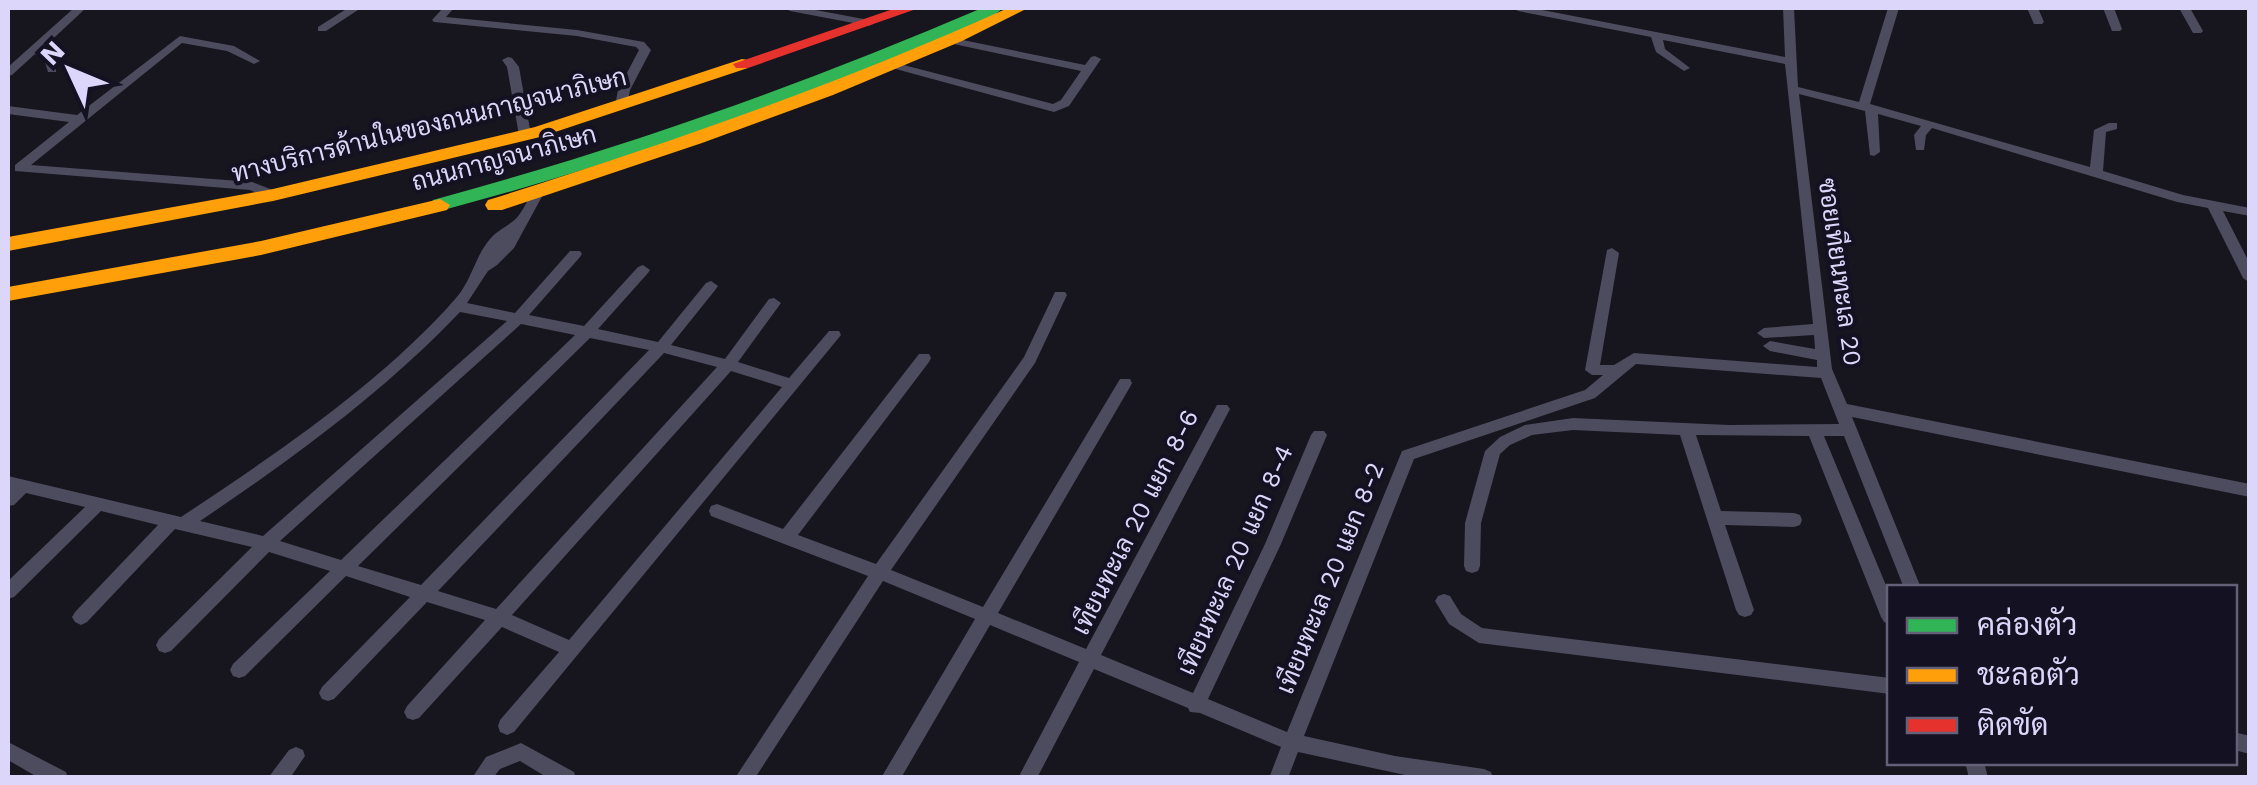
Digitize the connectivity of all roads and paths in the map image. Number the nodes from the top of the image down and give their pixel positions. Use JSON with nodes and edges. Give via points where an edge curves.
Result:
{"nodes":[{"id":1,"x":80,"y":8,"type":"edge"},
{"id":2,"x":355,"y":8,"type":"edge"},
{"id":3,"x":448,"y":8,"type":"edge"},
{"id":4,"x":790,"y":8,"type":"edge"},
{"id":5,"x":912,"y":8,"type":"edge"},
{"id":6,"x":960,"y":8,"type":"edge"},
{"id":7,"x":994,"y":8,"type":"edge"},
{"id":8,"x":1020,"y":8,"type":"edge"},
{"id":9,"x":1518,"y":8,"type":"edge"},
{"id":10,"x":1790,"y":8,"type":"edge"},
{"id":11,"x":1894,"y":8,"type":"edge"},
{"id":12,"x":2033,"y":8,"type":"edge"},
{"id":13,"x":2109,"y":8,"type":"edge"},
{"id":14,"x":2185,"y":8,"type":"edge"},
{"id":15,"x":2038,"y":22,"type":"dead end"},
{"id":16,"x":869,"y":23,"type":"junction"},
{"id":17,"x":322,"y":29,"type":"dead end"},
{"id":18,"x":2116,"y":29,"type":"dead end"},
{"id":19,"x":2197,"y":31,"type":"dead end"},
{"id":20,"x":1656,"y":35,"type":"junction"},
{"id":21,"x":953,"y":41,"type":"junction"},
{"id":22,"x":35,"y":50,"type":"junction"},
{"id":23,"x":254,"y":60,"type":"dead end"},
{"id":24,"x":508,"y":60,"type":"dead end"},
{"id":25,"x":1790,"y":61,"type":"junction"},
{"id":26,"x":896,"y":66,"type":"junction"},
{"id":27,"x":1684,"y":68,"type":"dead end"},
{"id":28,"x":52,"y":70,"type":"dead end"},
{"id":29,"x":8,"y":73,"type":"edge"},
{"id":30,"x":1792,"y":89,"type":"junction"},
{"id":31,"x":621,"y":106,"type":"junction"},
{"id":32,"x":1867,"y":107,"type":"junction"},
{"id":33,"x":8,"y":110,"type":"edge"},
{"id":34,"x":77,"y":119,"type":"junction"},
{"id":35,"x":1929,"y":124,"type":"junction"},
{"id":36,"x":2113,"y":126,"type":"dead end"},
{"id":37,"x":525,"y":134,"type":"junction"},
{"id":38,"x":1920,"y":147,"type":"dead end"},
{"id":39,"x":1874,"y":152,"type":"dead end"},
{"id":40,"x":13,"y":171,"type":"edge"},
{"id":41,"x":2096,"y":174,"type":"junction"},
{"id":42,"x":540,"y":191,"type":"junction"},
{"id":43,"x":273,"y":195,"type":"junction"},
{"id":44,"x":495,"y":205,"type":"dead end"},
{"id":45,"x":2214,"y":207,"type":"junction"},
{"id":46,"x":2250,"y":212,"type":"edge"},
{"id":47,"x":8,"y":244,"type":"edge"},
{"id":48,"x":1612,"y":253,"type":"dead end"},
{"id":49,"x":576,"y":254,"type":"dead end"},
{"id":50,"x":644,"y":270,"type":"dead end"},
{"id":51,"x":8,"y":275,"type":"edge"},
{"id":52,"x":2250,"y":278,"type":"edge"},
{"id":53,"x":711,"y":286,"type":"dead end"},
{"id":54,"x":8,"y":294,"type":"edge"},
{"id":55,"x":1060,"y":294,"type":"dead end"},
{"id":56,"x":774,"y":303,"type":"dead end"},
{"id":57,"x":457,"y":306,"type":"junction"},
{"id":58,"x":518,"y":319,"type":"junction"},
{"id":59,"x":1819,"y":329,"type":"junction"},
{"id":60,"x":589,"y":330,"type":"junction"},
{"id":61,"x":834,"y":335,"type":"dead end"},
{"id":62,"x":663,"y":345,"type":"junction"},
{"id":63,"x":924,"y":358,"type":"dead end"},
{"id":64,"x":730,"y":362,"type":"junction"},
{"id":65,"x":1824,"y":364,"type":"junction"},
{"id":66,"x":1618,"y":370,"type":"junction"},
{"id":67,"x":1125,"y":383,"type":"dead end"},
{"id":68,"x":792,"y":385,"type":"junction"},
{"id":69,"x":1222,"y":409,"type":"dead end"},
{"id":70,"x":1840,"y":409,"type":"junction"},
{"id":71,"x":1686,"y":429,"type":"junction"},
{"id":72,"x":1849,"y":430,"type":"junction"},
{"id":73,"x":1815,"y":432,"type":"junction"},
{"id":74,"x":1319,"y":435,"type":"dead end"},
{"id":75,"x":15,"y":484,"type":"edge"},
{"id":76,"x":2250,"y":491,"type":"edge"},
{"id":77,"x":8,"y":500,"type":"edge"},
{"id":78,"x":96,"y":506,"type":"junction"},
{"id":79,"x":716,"y":511,"type":"dead end"},
{"id":80,"x":1717,"y":518,"type":"junction"},
{"id":81,"x":1794,"y":520,"type":"dead end"},
{"id":82,"x":175,"y":524,"type":"junction"},
{"id":83,"x":787,"y":536,"type":"junction"},
{"id":84,"x":266,"y":544,"type":"junction"},
{"id":85,"x":1472,"y":566,"type":"dead end"},
{"id":86,"x":347,"y":569,"type":"junction"},
{"id":87,"x":880,"y":572,"type":"junction"},
{"id":88,"x":1913,"y":585,"type":"edge"},
{"id":89,"x":8,"y":592,"type":"edge"},
{"id":90,"x":423,"y":592,"type":"junction"},
{"id":91,"x":1444,"y":602,"type":"dead end"},
{"id":92,"x":1745,"y":610,"type":"dead end"},
{"id":93,"x":1887,"y":610,"type":"edge"},
{"id":94,"x":986,"y":616,"type":"junction"},
{"id":95,"x":80,"y":617,"type":"dead end"},
{"id":96,"x":498,"y":617,"type":"junction"},
{"id":97,"x":164,"y":645,"type":"dead end"},
{"id":98,"x":572,"y":649,"type":"junction"},
{"id":99,"x":1092,"y":659,"type":"junction"},
{"id":100,"x":239,"y":670,"type":"dead end"},
{"id":101,"x":1887,"y":686,"type":"edge"},
{"id":102,"x":328,"y":693,"type":"dead end"},
{"id":103,"x":1196,"y":706,"type":"junction"},
{"id":104,"x":413,"y":712,"type":"dead end"},
{"id":105,"x":507,"y":726,"type":"dead end"},
{"id":106,"x":1291,"y":742,"type":"junction"},
{"id":107,"x":8,"y":751,"type":"edge"},
{"id":108,"x":296,"y":756,"type":"dead end"},
{"id":109,"x":59,"y":778,"type":"edge"},
{"id":110,"x":277,"y":778,"type":"edge"},
{"id":111,"x":481,"y":778,"type":"edge"},
{"id":112,"x":567,"y":778,"type":"edge"},
{"id":113,"x":744,"y":778,"type":"edge"},
{"id":114,"x":890,"y":778,"type":"edge"},
{"id":115,"x":1026,"y":778,"type":"edge"},
{"id":116,"x":1278,"y":778,"type":"edge"},
{"id":117,"x":1484,"y":778,"type":"edge"}],
"edges":[{"from":1,"to":22,"type":"street"},
{"from":2,"to":17,"type":"street"},
{"from":3,"to":31,"type":"street","via":[[438,20],[640,44],[645,50]]},
{"from":4,"to":16,"type":"street"},
{"from":5,"to":16,"type":"main road","name":"ทางบริการด้านในของถนนกาญจนาภิเษก"},
{"from":6,"to":51,"type":"main road","name":"ถนนกาญจนาภิเษก","via":[[784,81],[590,147],[376,202]]},
{"from":7,"to":54,"type":"main road","name":"ถนนกาญจนาภิเษก","via":[[830,80],[602,160],[456,202]]},
{"from":8,"to":21,"type":"main road"},
{"from":9,"to":20,"type":"street"},
{"from":10,"to":25,"type":"street","name":"ซอยเทียนทะเล 20"},
{"from":11,"to":32,"type":"street"},
{"from":12,"to":15,"type":"street"},
{"from":13,"to":18,"type":"street"},
{"from":14,"to":19,"type":"street"},
{"from":16,"to":31,"type":"main road","name":"ทางบริการด้านในของถนนกาญจนาภิเษก"},
{"from":20,"to":25,"type":"street"},
{"from":20,"to":27,"type":"street","via":[[1660,50]]},
{"from":21,"to":26,"type":"main road"},
{"from":21,"to":26,"type":"street","via":[[1092,64],[1065,103],[1054,108]]},
{"from":22,"to":28,"type":"street","via":[[50,57]]},
{"from":22,"to":29,"type":"street"},
{"from":23,"to":34,"type":"street","via":[[230,48],[180,40]]},
{"from":24,"to":37,"type":"street"},
{"from":25,"to":30,"type":"street","name":"ซอยเทียนทะเล 20"},
{"from":26,"to":42,"type":"main road","via":[[761,119]]},
{"from":30,"to":32,"type":"street"},
{"from":30,"to":59,"type":"street","name":"ซอยเทียนทะเล 20"},
{"from":31,"to":37,"type":"main road","name":"ทางบริการด้านในของถนนกาญจนาภิเษก"},
{"from":32,"to":35,"type":"street"},
{"from":32,"to":39,"type":"street"},
{"from":33,"to":34,"type":"street"},
{"from":34,"to":40,"type":"street"},
{"from":35,"to":38,"type":"street"},
{"from":35,"to":41,"type":"street"},
{"from":36,"to":41,"type":"street","via":[[2100,130]]},
{"from":37,"to":43,"type":"main road","name":"ทางบริการด้านในของถนนกาญจนาภิเษก"},
{"from":40,"to":43,"type":"street","via":[[252,186]]},
{"from":41,"to":45,"type":"street"},
{"from":42,"to":44,"type":"main road"},
{"from":42,"to":57,"type":"street","via":[[518,223],[518,234],[482,268]]},
{"from":43,"to":47,"type":"main road","name":"ทางบริการด้านในของถนนกาญจนาภิเษก"},
{"from":45,"to":46,"type":"street"},
{"from":45,"to":52,"type":"street"},
{"from":48,"to":66,"type":"street","via":[[1592,370]]},
{"from":49,"to":58,"type":"street"},
{"from":50,"to":60,"type":"street"},
{"from":53,"to":62,"type":"street"},
{"from":55,"to":87,"type":"street","via":[[1030,359]]},
{"from":56,"to":64,"type":"street"},
{"from":57,"to":58,"type":"street"},
{"from":57,"to":82,"type":"street","via":[[313,436]]},
{"from":58,"to":60,"type":"street"},
{"from":58,"to":84,"type":"street"},
{"from":59,"to":65,"type":"street","name":"ซอยเทียนทะเล 20"},
{"from":59,"to":65,"type":"street","via":[[1767,340]]},
{"from":60,"to":62,"type":"street"},
{"from":60,"to":86,"type":"street"},
{"from":61,"to":68,"type":"street"},
{"from":62,"to":64,"type":"street"},
{"from":62,"to":90,"type":"street"},
{"from":63,"to":83,"type":"street"},
{"from":64,"to":68,"type":"street"},
{"from":64,"to":96,"type":"street"},
{"from":65,"to":66,"type":"street","name":"เทียนทะเล 20 แยก 8-2","via":[[1733,368],[1634,358]]},
{"from":65,"to":70,"type":"street","name":"ซอยเทียนทะเล 20"},
{"from":66,"to":106,"type":"street","name":"เทียนทะเล 20 แยก 8-2","via":[[1590,394],[1408,455]]},
{"from":67,"to":94,"type":"street"},
{"from":68,"to":98,"type":"street"},
{"from":69,"to":99,"type":"street","name":"เทียนทะเล 20 แยก 8-6"},
{"from":70,"to":72,"type":"street","name":"ซอยเทียนทะเล 20"},
{"from":70,"to":76,"type":"street"},
{"from":71,"to":73,"type":"street"},
{"from":71,"to":80,"type":"street"},
{"from":71,"to":85,"type":"street","via":[[1553,424],[1505,441],[1494,452],[1473,523]]},
{"from":72,"to":73,"type":"street"},
{"from":72,"to":88,"type":"street","name":"ซอยเทียนทะเล 20"},
{"from":73,"to":93,"type":"street"},
{"from":74,"to":103,"type":"street","name":"เทียนทะเล 20 แยก 8-4"},
{"from":75,"to":77,"type":"street"},
{"from":75,"to":78,"type":"street"},
{"from":78,"to":82,"type":"street"},
{"from":78,"to":89,"type":"street"},
{"from":79,"to":83,"type":"street"},
{"from":80,"to":81,"type":"street"},
{"from":80,"to":92,"type":"street"},
{"from":82,"to":84,"type":"street"},
{"from":82,"to":95,"type":"street"},
{"from":83,"to":87,"type":"street"},
{"from":84,"to":86,"type":"street"},
{"from":84,"to":97,"type":"street"},
{"from":86,"to":90,"type":"street"},
{"from":86,"to":100,"type":"street"},
{"from":87,"to":94,"type":"street"},
{"from":87,"to":113,"type":"street"},
{"from":90,"to":96,"type":"street"},
{"from":90,"to":102,"type":"street"},
{"from":91,"to":101,"type":"street","via":[[1479,635]]},
{"from":94,"to":99,"type":"street"},
{"from":94,"to":114,"type":"street"},
{"from":96,"to":98,"type":"street"},
{"from":96,"to":104,"type":"street"},
{"from":98,"to":105,"type":"street"},
{"from":99,"to":103,"type":"street"},
{"from":99,"to":115,"type":"street","name":"เทียนทะเล 20 แยก 8-6"},
{"from":103,"to":106,"type":"street"},
{"from":106,"to":116,"type":"street","name":"เทียนทะเล 20 แยก 8-2"},
{"from":106,"to":117,"type":"street"},
{"from":107,"to":109,"type":"street"},
{"from":108,"to":110,"type":"street"},
{"from":111,"to":112,"type":"street","via":[[493,763],[521,752]]}]}
